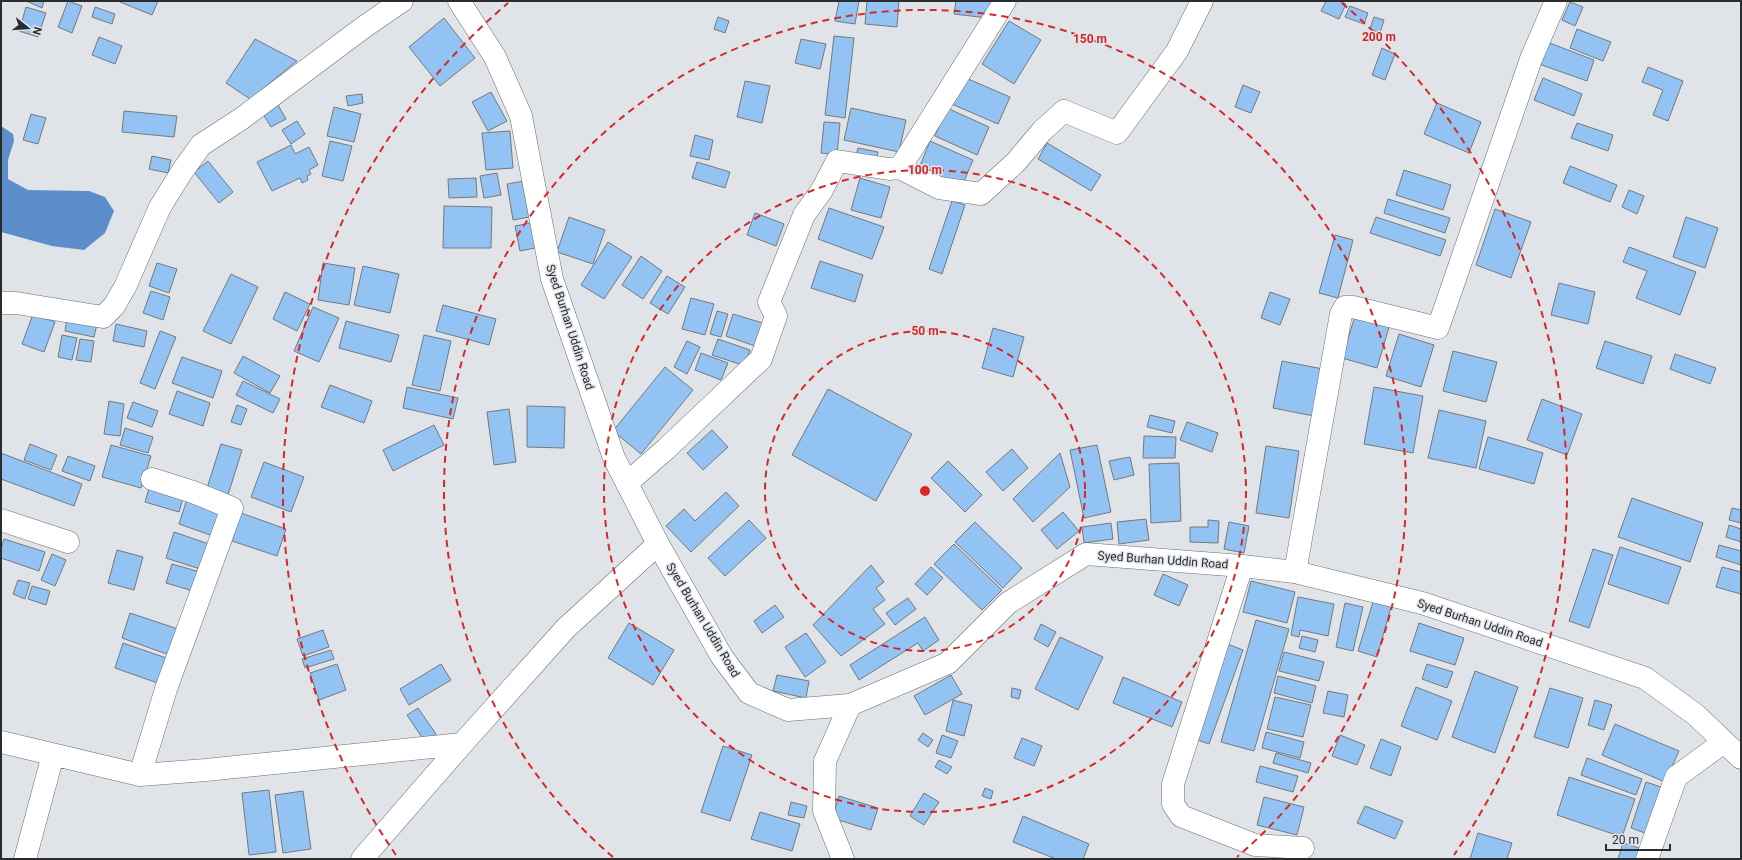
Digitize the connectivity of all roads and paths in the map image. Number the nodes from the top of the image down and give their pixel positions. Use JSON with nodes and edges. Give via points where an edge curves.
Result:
{"nodes":[{"id":1,"x":402,"y":1,"type":"edge"},
{"id":2,"x":459,"y":1,"type":"edge"},
{"id":3,"x":1005,"y":1,"type":"edge"},
{"id":4,"x":1202,"y":1,"type":"edge"},
{"id":5,"x":1556,"y":1,"type":"edge"},
{"id":6,"x":900,"y":168,"type":"junction"},
{"id":7,"x":1,"y":303,"type":"edge"},
{"id":8,"x":152,"y":479,"type":"dead end"},
{"id":9,"x":627,"y":483,"type":"junction"},
{"id":10,"x":1,"y":520,"type":"edge"},
{"id":11,"x":68,"y":542,"type":"dead end"},
{"id":12,"x":658,"y":544,"type":"junction"},
{"id":13,"x":1242,"y":566,"type":"junction"},
{"id":14,"x":1295,"y":572,"type":"junction"},
{"id":15,"x":850,"y":705,"type":"junction"},
{"id":16,"x":1,"y":742,"type":"edge"},
{"id":17,"x":1724,"y":742,"type":"junction"},
{"id":18,"x":462,"y":744,"type":"junction"},
{"id":19,"x":53,"y":755,"type":"junction"},
{"id":20,"x":1741,"y":758,"type":"edge"},
{"id":21,"x":140,"y":775,"type":"junction"},
{"id":22,"x":1303,"y":848,"type":"dead end"},
{"id":23,"x":25,"y":859,"type":"edge"},
{"id":24,"x":362,"y":859,"type":"edge"},
{"id":25,"x":843,"y":859,"type":"edge"},
{"id":26,"x":1647,"y":859,"type":"edge"}],
"edges":[{"from":1,"to":7,"type":"street","via":[[201,145],[160,207],[126,287],[114,306],[103,317],[16,303]]},
{"from":2,"to":9,"type":"street","name":"Syed Burhan Uddin Road","via":[[494,57],[521,116],[552,279],[614,458]]},
{"from":3,"to":6,"type":"street"},
{"from":4,"to":6,"type":"street","via":[[1177,51],[1117,133],[1064,111],[1042,131],[1016,162],[981,194],[939,188]]},
{"from":5,"to":14,"type":"street","via":[[1531,59],[1438,328],[1353,307],[1345,307],[1341,314]]},
{"from":6,"to":9,"type":"street","via":[[890,169],[837,161],[822,190],[804,215],[769,302],[776,316],[761,359]]},
{"from":8,"to":21,"type":"street","via":[[232,508],[166,689]]},
{"from":9,"to":12,"type":"street","name":"Syed Burhan Uddin Road"},
{"from":10,"to":11,"type":"street"},
{"from":12,"to":15,"type":"street","name":"Syed Burhan Uddin Road","via":[[722,657],[749,693],[788,710]]},
{"from":12,"to":18,"type":"street","via":[[566,628]]},
{"from":13,"to":14,"type":"street","name":"Syed Burhan Uddin Road"},
{"from":13,"to":15,"type":"street","name":"Syed Burhan Uddin Road","via":[[1086,554],[1008,603],[948,663]]},
{"from":13,"to":22,"type":"street","via":[[1173,784],[1173,804],[1181,816],[1255,845]]},
{"from":14,"to":17,"type":"street","name":"Syed Burhan Uddin Road","via":[[1422,603],[1645,678],[1696,716]]},
{"from":15,"to":25,"type":"street","via":[[825,761],[824,811]]},
{"from":16,"to":19,"type":"street"},
{"from":17,"to":20,"type":"street","name":"Syed Burhan Uddin Road"},
{"from":17,"to":26,"type":"street","via":[[1676,777]]},
{"from":18,"to":21,"type":"street"},
{"from":18,"to":24,"type":"street"},
{"from":19,"to":21,"type":"street"},
{"from":19,"to":23,"type":"street"}]}
